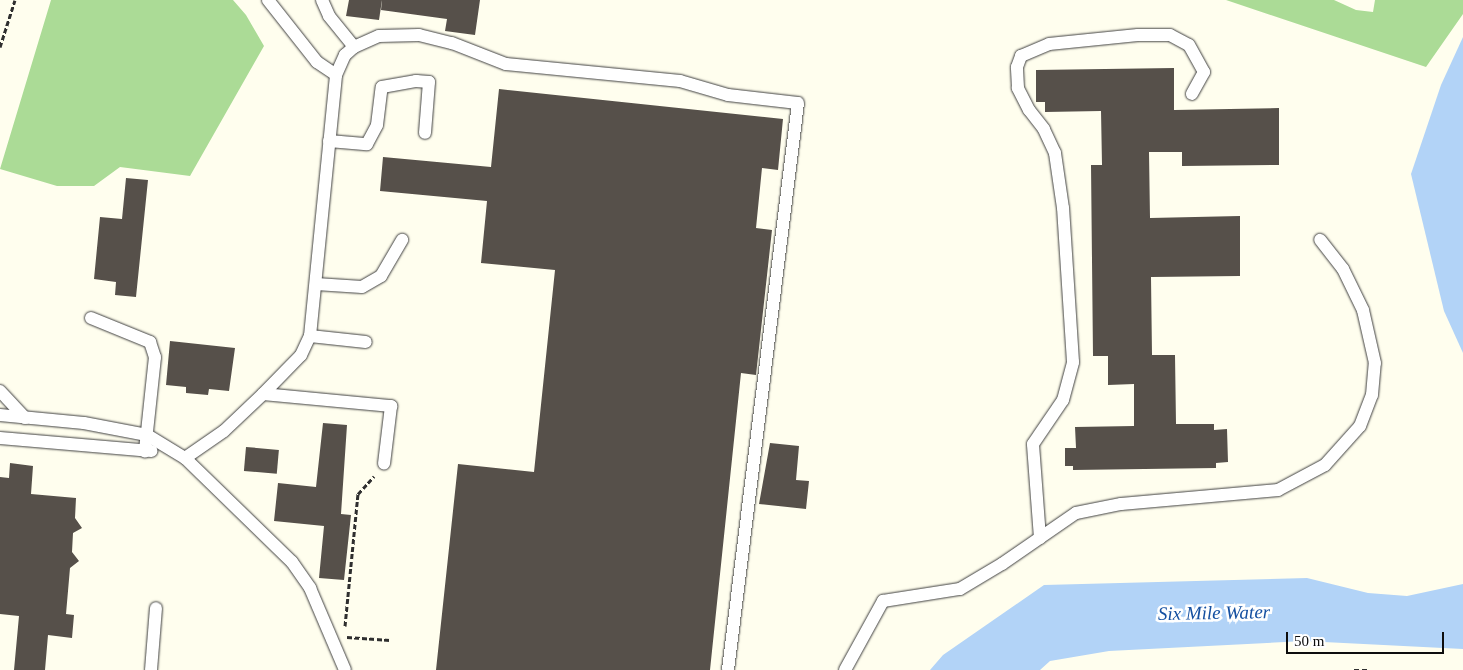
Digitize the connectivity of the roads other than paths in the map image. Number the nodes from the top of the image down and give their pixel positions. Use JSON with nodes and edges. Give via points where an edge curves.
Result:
{"nodes":[{"id":1,"x":268,"y":0,"type":"edge"},
{"id":2,"x":322,"y":0,"type":"edge"},
{"id":3,"x":354,"y":47,"type":"junction"},
{"id":4,"x":336,"y":75,"type":"junction"},
{"id":5,"x":1192,"y":94,"type":"dead end"},
{"id":6,"x":425,"y":133,"type":"dead end"},
{"id":7,"x":329,"y":141,"type":"junction"},
{"id":8,"x":402,"y":240,"type":"dead end"},
{"id":9,"x":1320,"y":240,"type":"dead end"},
{"id":10,"x":316,"y":284,"type":"junction"},
{"id":11,"x":91,"y":318,"type":"dead end"},
{"id":12,"x":310,"y":336,"type":"junction"},
{"id":13,"x":366,"y":342,"type":"dead end"},
{"id":14,"x":0,"y":391,"type":"edge"},
{"id":15,"x":263,"y":394,"type":"junction"},
{"id":16,"x":0,"y":415,"type":"edge"},
{"id":17,"x":25,"y":418,"type":"junction"},
{"id":18,"x":147,"y":435,"type":"junction"},
{"id":19,"x":0,"y":438,"type":"edge"},
{"id":20,"x":145,"y":451,"type":"junction"},
{"id":21,"x":171,"y":452,"type":"junction"},
{"id":22,"x":185,"y":458,"type":"junction"},
{"id":23,"x":384,"y":464,"type":"road end"},
{"id":24,"x":1040,"y":538,"type":"junction"},
{"id":25,"x":156,"y":608,"type":"dead end"},
{"id":26,"x":150,"y":670,"type":"edge"},
{"id":27,"x":345,"y":670,"type":"edge"},
{"id":28,"x":728,"y":670,"type":"edge"},
{"id":29,"x":844,"y":670,"type":"edge"}],
"edges":[{"from":1,"to":4,"type":"lane","via":[[317,62]]},
{"from":2,"to":3,"type":"lane","via":[[329,16]]},
{"from":3,"to":4,"type":"lane","via":[[345,55]]},
{"from":3,"to":28,"type":"lane","via":[[379,36],[419,35],[452,43],[506,64],[680,81],[728,95],[798,103]]},
{"from":4,"to":7,"type":"lane"},
{"from":5,"to":24,"type":"lane","via":[[1204,72],[1189,45],[1170,35],[1049,44],[1021,56],[1017,67],[1018,88],[1055,153],[1063,208],[1073,362],[1063,400],[1033,444]]},
{"from":6,"to":7,"type":"lane","via":[[429,82],[416,81],[382,87],[377,125],[367,144]]},
{"from":7,"to":10,"type":"lane"},
{"from":8,"to":10,"type":"lane","via":[[381,276],[362,287]]},
{"from":9,"to":24,"type":"lane","via":[[1343,269],[1363,310],[1375,363],[1372,395],[1363,418],[1343,447],[1325,465],[1278,490],[1094,509],[1076,513]]},
{"from":10,"to":12,"type":"lane"},
{"from":11,"to":18,"type":"lane","via":[[150,342],[155,357]]},
{"from":12,"to":13,"type":"lane"},
{"from":12,"to":15,"type":"lane","via":[[301,356]]},
{"from":14,"to":17,"type":"lane"},
{"from":15,"to":22,"type":"lane","via":[[224,431]]},
{"from":15,"to":23,"type":"lane","via":[[391,406]]},
{"from":16,"to":17,"type":"lane"},
{"from":17,"to":18,"type":"lane","via":[[84,423]]},
{"from":18,"to":20,"type":"lane"},
{"from":18,"to":21,"type":"lane"},
{"from":19,"to":20,"type":"lane"},
{"from":20,"to":21,"type":"lane"},
{"from":21,"to":22,"type":"lane"},
{"from":22,"to":27,"type":"lane","via":[[292,562],[310,588]]},
{"from":24,"to":29,"type":"lane","via":[[960,589],[883,601]]},
{"from":25,"to":26,"type":"lane"}]}
